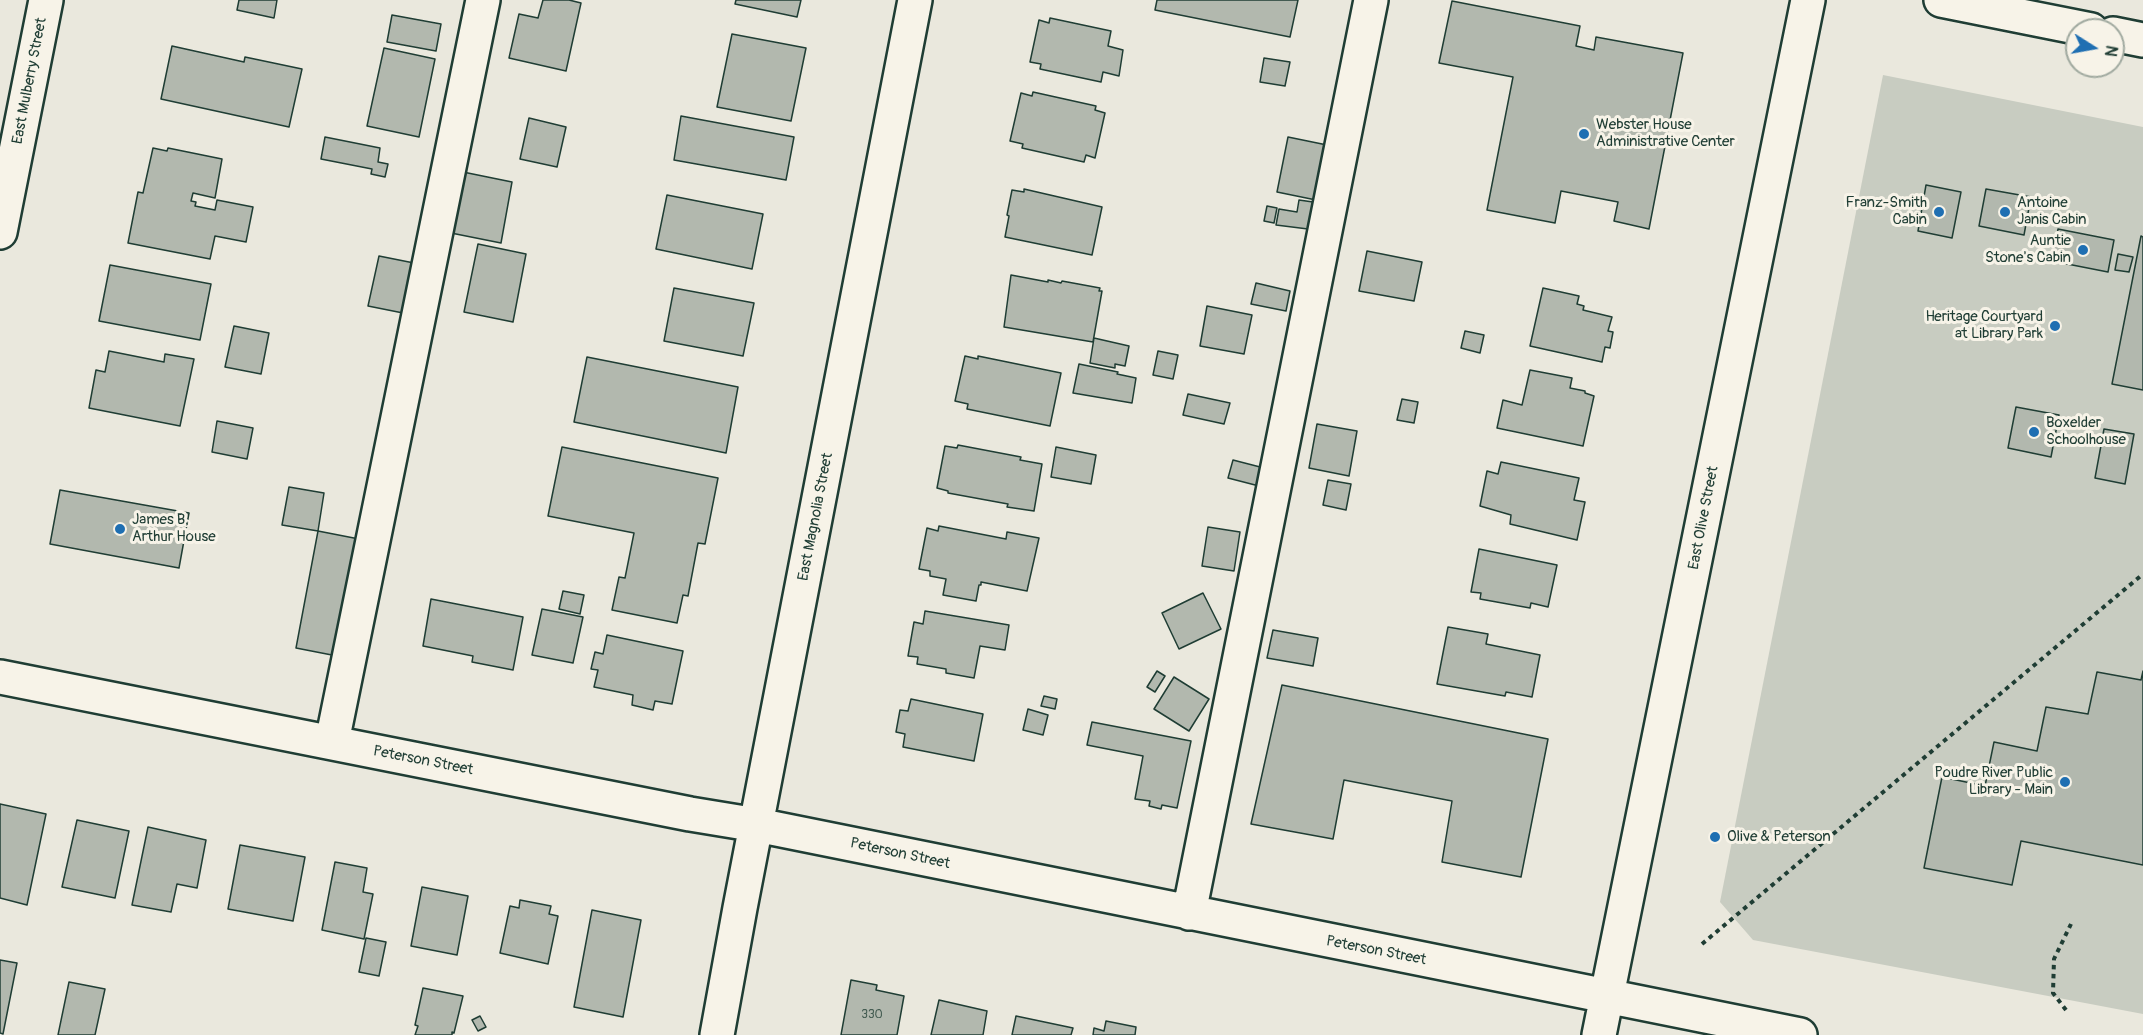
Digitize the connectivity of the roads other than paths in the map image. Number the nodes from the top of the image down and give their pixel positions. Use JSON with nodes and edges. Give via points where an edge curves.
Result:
{"nodes":[{"id":1,"x":46,"y":0,"type":"edge"},
{"id":2,"x":483,"y":0,"type":"edge"},
{"id":3,"x":915,"y":0,"type":"edge"},
{"id":4,"x":1371,"y":0,"type":"edge"},
{"id":5,"x":1808,"y":0,"type":"edge"},
{"id":6,"x":1941,"y":0,"type":"edge"},
{"id":7,"x":2065,"y":25,"type":"edge"},
{"id":8,"x":2125,"y":36,"type":"edge"},
{"id":9,"x":2143,"y":40,"type":"edge"},
{"id":10,"x":0,"y":232,"type":"edge"},
{"id":11,"x":0,"y":677,"type":"edge"},
{"id":12,"x":332,"y":742,"type":"junction"},
{"id":13,"x":757,"y":825,"type":"junction"},
{"id":14,"x":1189,"y":913,"type":"junction"},
{"id":15,"x":1607,"y":997,"type":"junction"},
{"id":16,"x":717,"y":1035,"type":"edge"},
{"id":17,"x":1599,"y":1035,"type":"edge"},
{"id":18,"x":1800,"y":1035,"type":"edge"}],
"edges":[{"from":1,"to":10,"type":"main road","name":"East Mulberry Street"},
{"from":2,"to":12,"type":"main road"},
{"from":3,"to":13,"type":"main road","name":"East Magnolia Street"},
{"from":4,"to":14,"type":"main road"},
{"from":5,"to":15,"type":"main road","name":"East Olive Street"},
{"from":6,"to":7,"type":"main road"},
{"from":8,"to":9,"type":"main road"},
{"from":11,"to":12,"type":"main road","name":"Peterson Street"},
{"from":12,"to":13,"type":"main road","name":"Peterson Street"},
{"from":13,"to":14,"type":"main road","name":"Peterson Street"},
{"from":13,"to":16,"type":"main road","name":"East Magnolia Street"},
{"from":14,"to":15,"type":"main road","name":"Peterson Street"},
{"from":15,"to":17,"type":"main road","name":"East Olive Street"},
{"from":15,"to":18,"type":"main road","name":"Peterson Street"}]}
